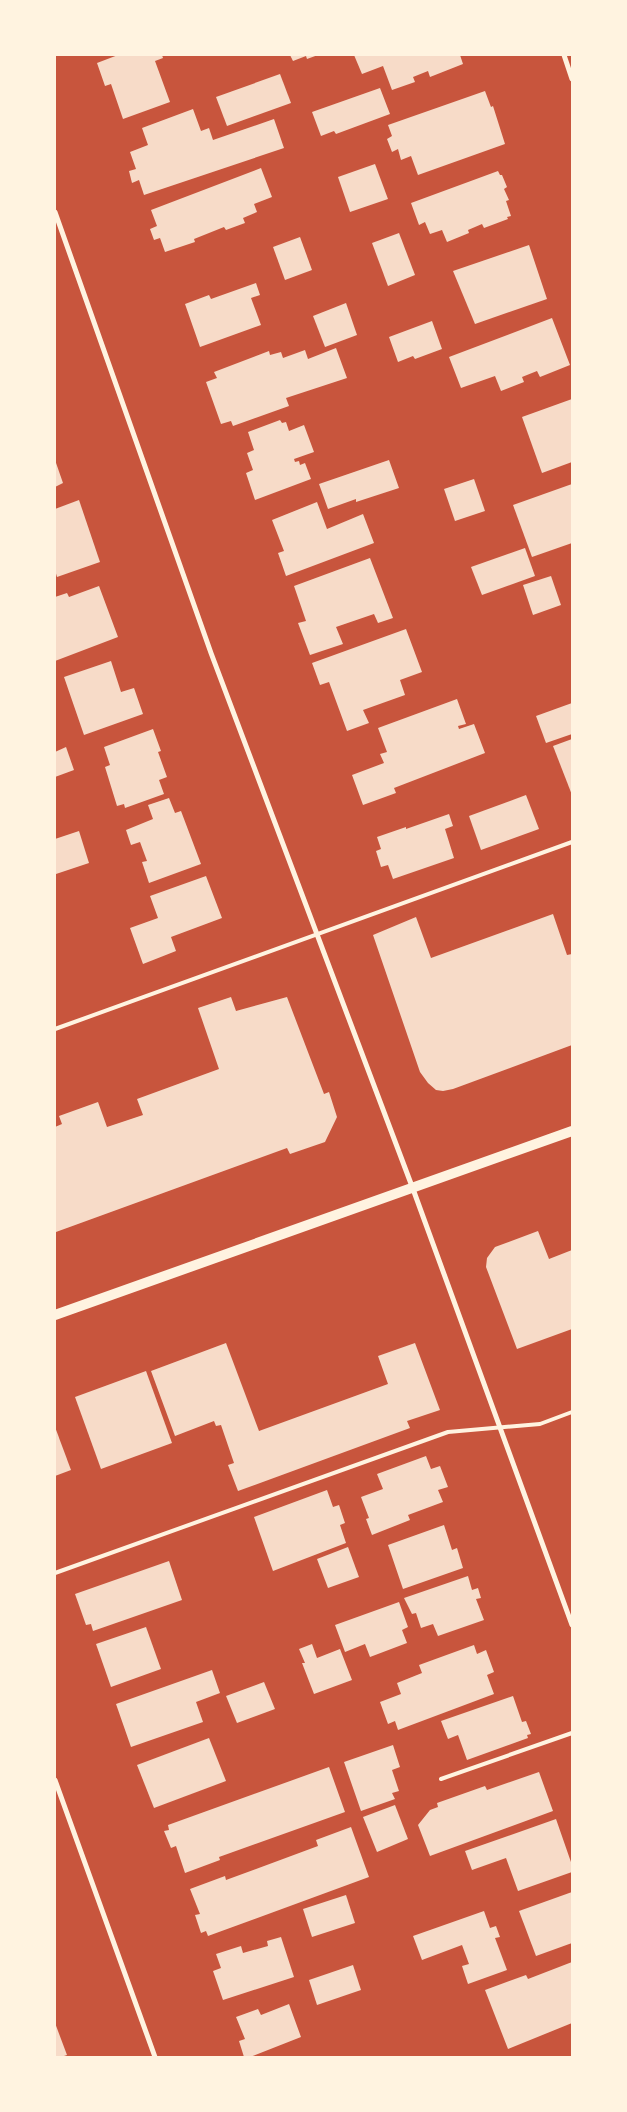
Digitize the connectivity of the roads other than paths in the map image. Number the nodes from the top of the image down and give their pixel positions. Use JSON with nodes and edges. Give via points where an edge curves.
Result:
{"nodes":[{"id":1,"x":564,"y":55,"type":"edge"},
{"id":2,"x":572,"y":79,"type":"edge"},
{"id":3,"x":55,"y":212,"type":"edge"},
{"id":4,"x":572,"y":842,"type":"edge"},
{"id":5,"x":318,"y":935,"type":"junction"},
{"id":6,"x":55,"y":1030,"type":"edge"},
{"id":7,"x":572,"y":1132,"type":"edge"},
{"id":8,"x":413,"y":1189,"type":"junction"},
{"id":9,"x":55,"y":1315,"type":"edge"},
{"id":10,"x":572,"y":1412,"type":"edge"},
{"id":11,"x":500,"y":1428,"type":"junction"},
{"id":12,"x":55,"y":1573,"type":"edge"},
{"id":13,"x":572,"y":1625,"type":"edge"},
{"id":14,"x":572,"y":1733,"type":"edge"},
{"id":15,"x":441,"y":1779,"type":"dead end"},
{"id":16,"x":55,"y":1780,"type":"edge"},
{"id":17,"x":155,"y":2057,"type":"edge"}],
"edges":[{"from":1,"to":2,"type":"street"},
{"from":3,"to":5,"type":"street","via":[[211,653]]},
{"from":4,"to":5,"type":"lane"},
{"from":5,"to":6,"type":"lane"},
{"from":5,"to":8,"type":"street"},
{"from":7,"to":8,"type":"main road"},
{"from":8,"to":9,"type":"main road"},
{"from":8,"to":11,"type":"street"},
{"from":10,"to":11,"type":"lane","via":[[540,1424]]},
{"from":11,"to":12,"type":"lane","via":[[448,1432]]},
{"from":11,"to":13,"type":"street"},
{"from":14,"to":15,"type":"lane"},
{"from":16,"to":17,"type":"street"}]}
